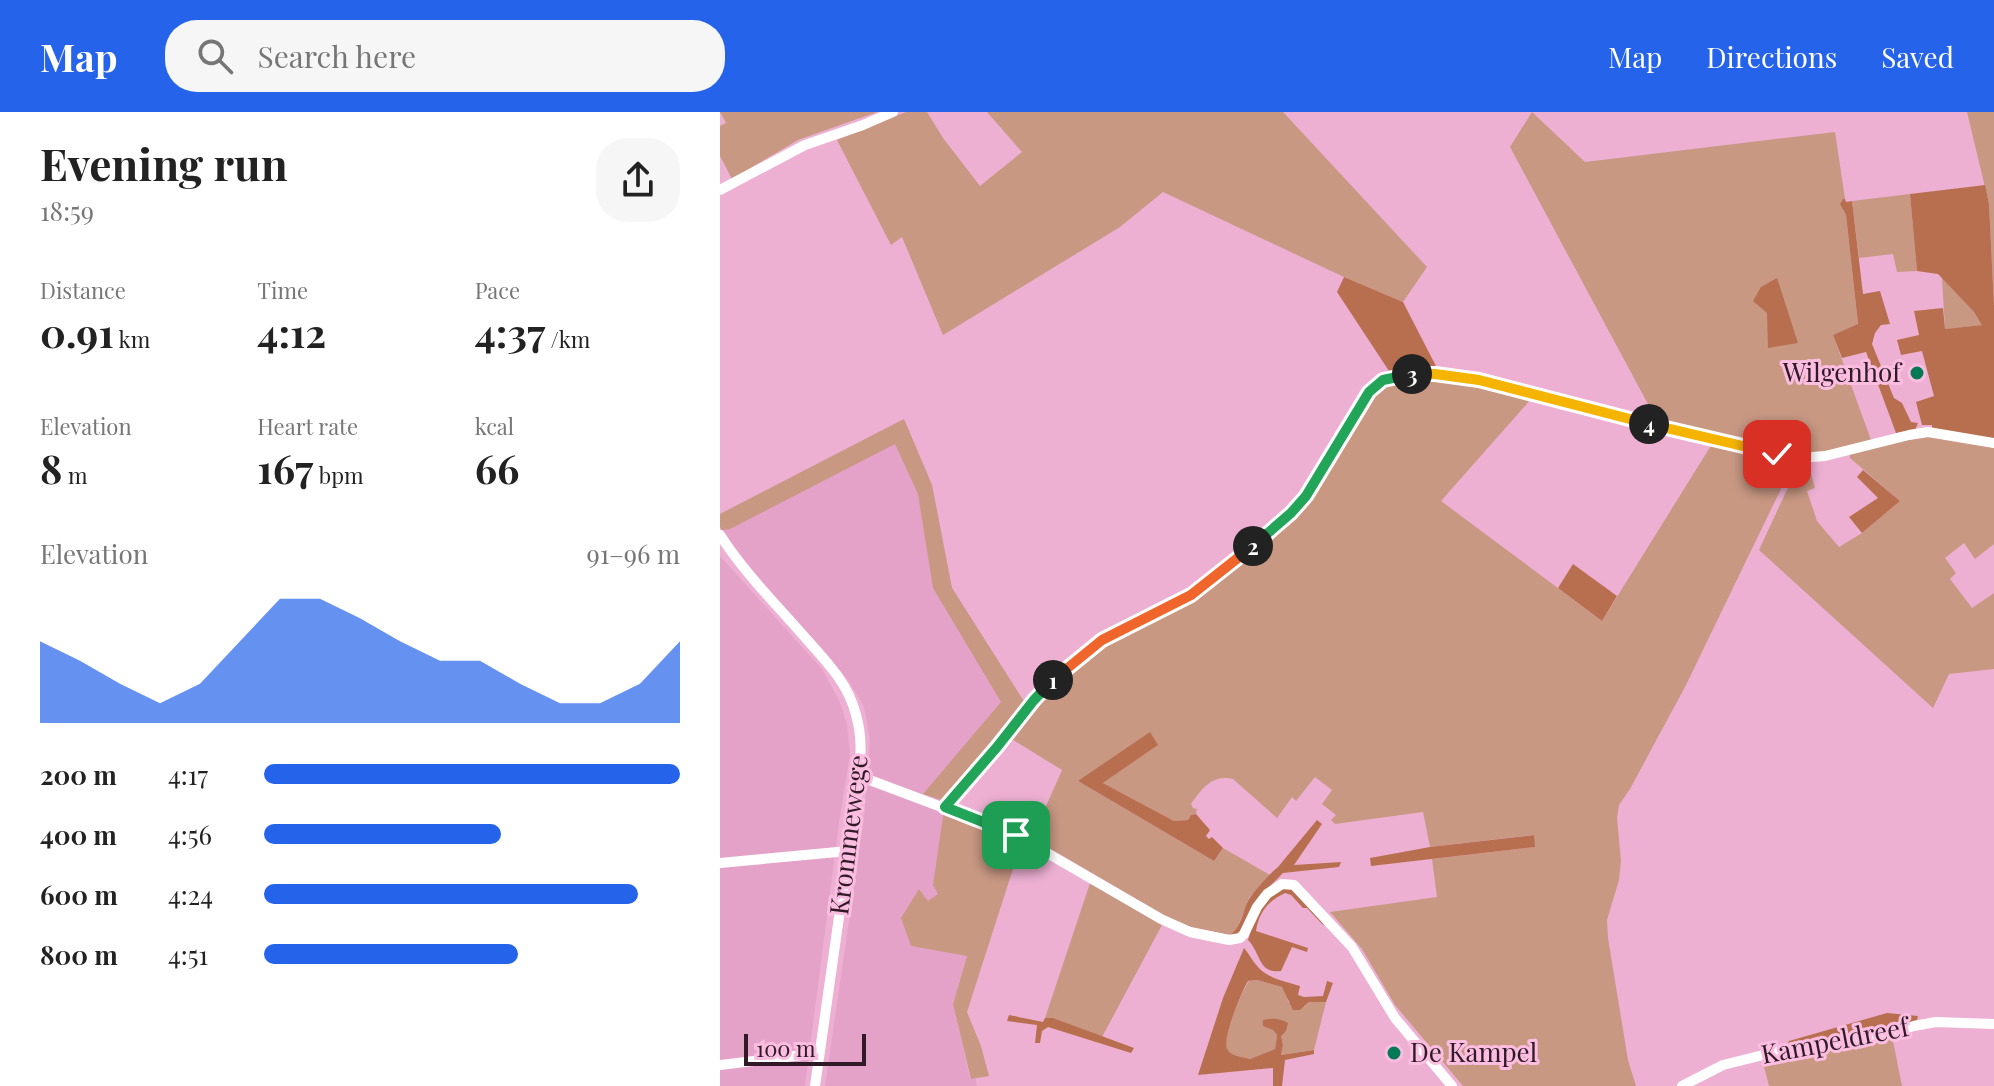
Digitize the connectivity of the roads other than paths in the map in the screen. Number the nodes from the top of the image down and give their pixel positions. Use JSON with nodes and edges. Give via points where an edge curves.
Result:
{"nodes":[{"id":1,"x":893,"y":112,"type":"edge"},
{"id":2,"x":720,"y":190,"type":"edge"},
{"id":3,"x":1994,"y":443,"type":"edge"},
{"id":4,"x":720,"y":535,"type":"edge"},
{"id":5,"x":859,"y":776,"type":"junction"},
{"id":6,"x":945,"y":807,"type":"junction"},
{"id":7,"x":848,"y":851,"type":"junction"},
{"id":8,"x":720,"y":863,"type":"edge"},
{"id":9,"x":1994,"y":1024,"type":"edge"},
{"id":10,"x":819,"y":1053,"type":"junction"},
{"id":11,"x":720,"y":1065,"type":"edge"},
{"id":12,"x":815,"y":1086,"type":"edge"},
{"id":13,"x":1452,"y":1086,"type":"edge"},
{"id":14,"x":1682,"y":1086,"type":"edge"}],
"edges":[{"from":1,"to":2,"type":"street","via":[[805,145]]},
{"from":3,"to":6,"type":"street","via":[[1928,432],[1825,456],[1798,456],[1745,448],[1479,380],[1415,374],[1383,380],[1360,404],[1291,513],[1191,595],[1102,640],[1055,678]]},
{"from":4,"to":5,"type":"street","name":"Krommewege","via":[[844,685],[860,731]]},
{"from":5,"to":6,"type":"street"},
{"from":5,"to":7,"type":"street","name":"Krommewege"},
{"from":6,"to":13,"type":"street","via":[[1022,838],[1171,925],[1202,935],[1240,938],[1267,894],[1282,884],[1294,885],[1352,947],[1395,1018]]},
{"from":7,"to":8,"type":"street"},
{"from":7,"to":10,"type":"street","name":"Krommewege"},
{"from":9,"to":14,"type":"street","name":"Kampeldreef","via":[[1936,1022],[1871,1039],[1779,1051],[1723,1065]]},
{"from":10,"to":11,"type":"street"},
{"from":10,"to":12,"type":"street","name":"Krommewege"}]}
